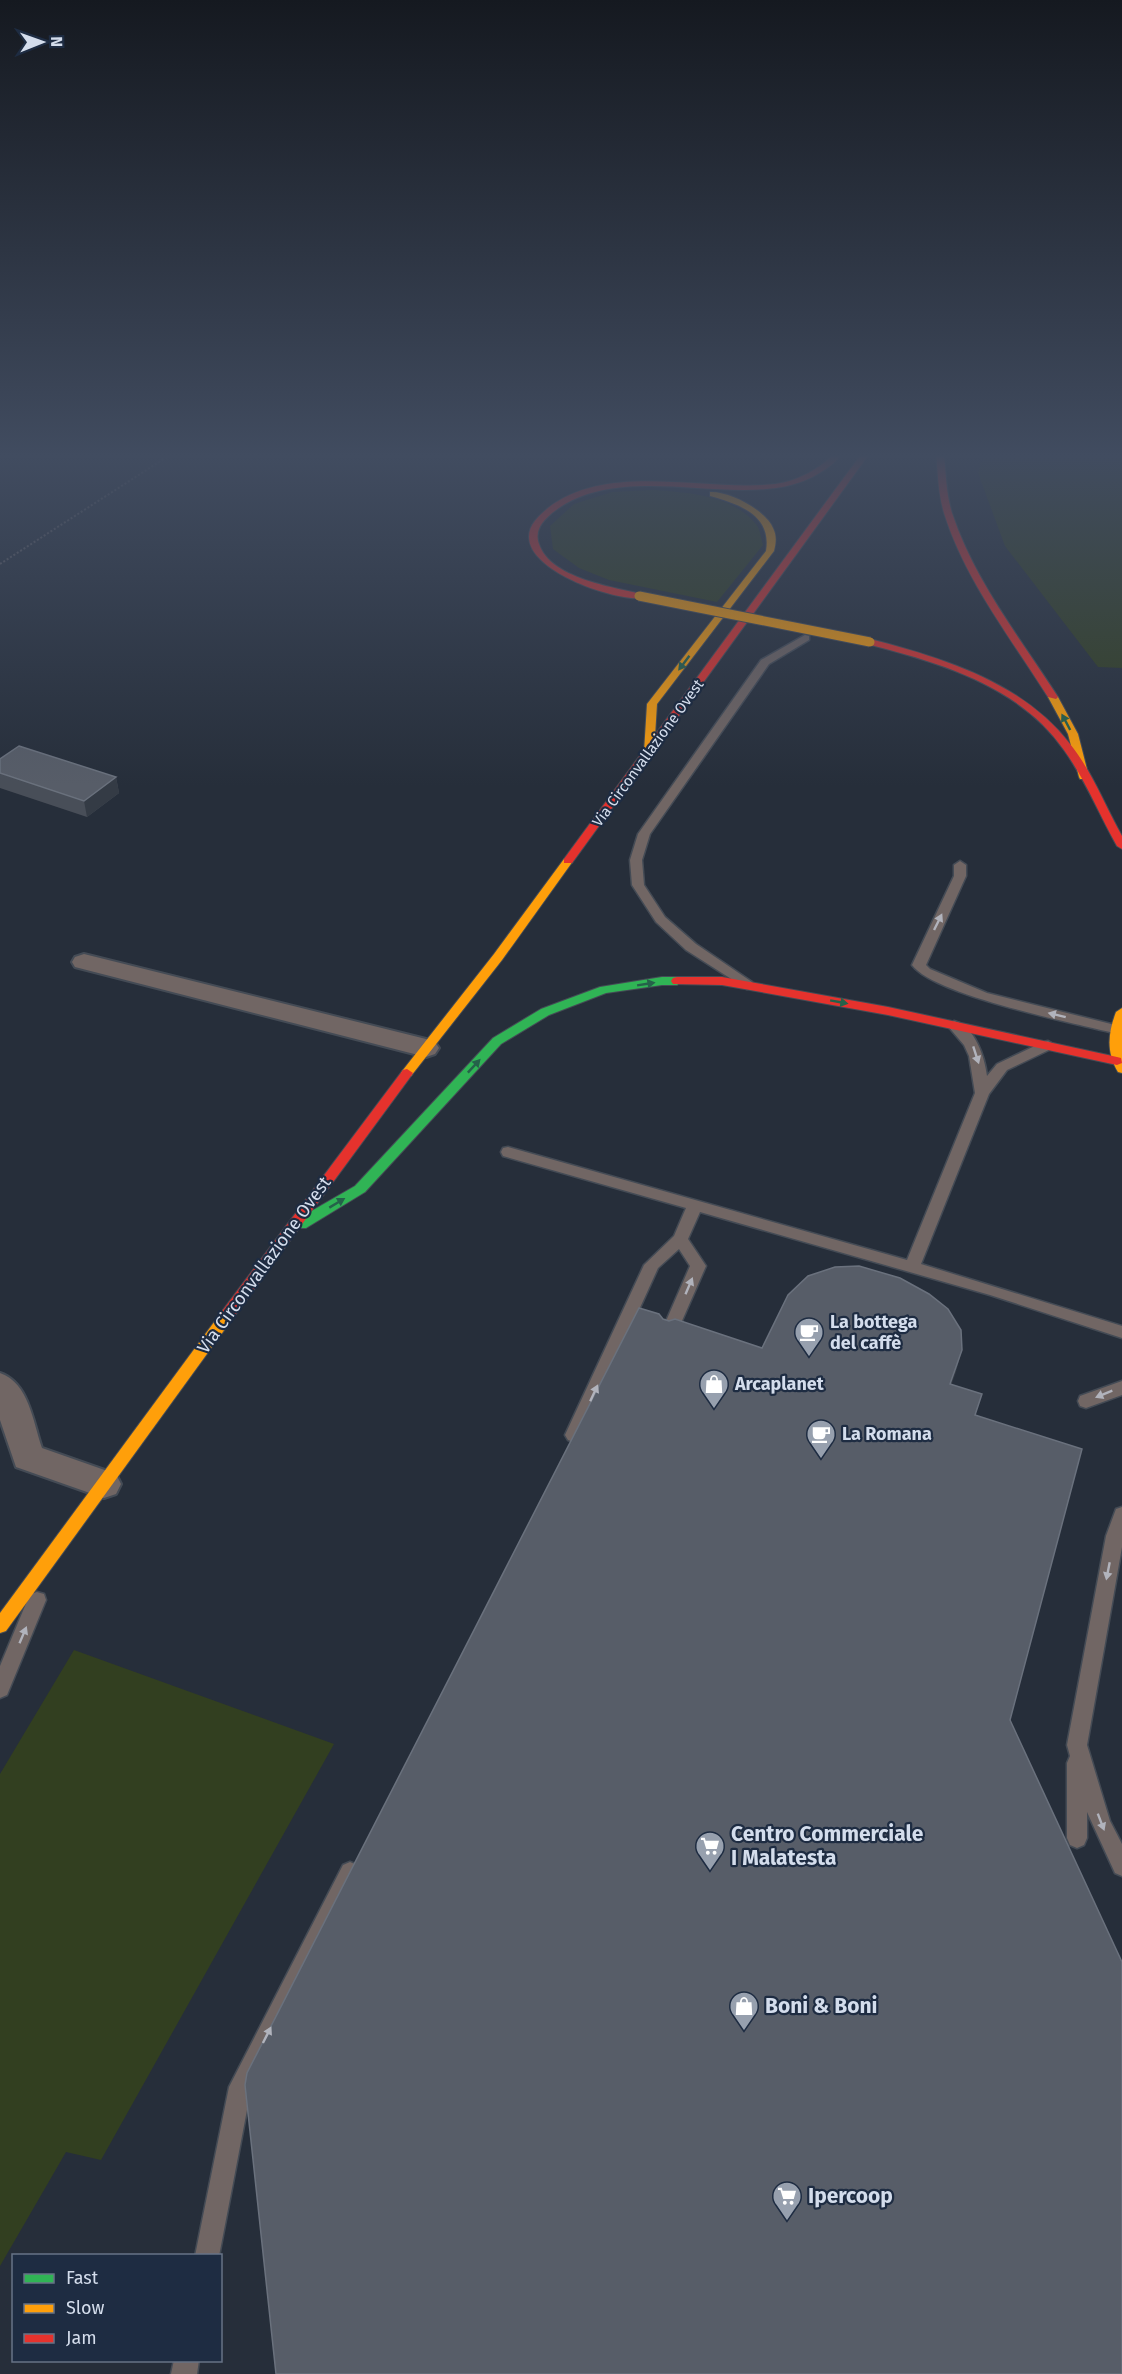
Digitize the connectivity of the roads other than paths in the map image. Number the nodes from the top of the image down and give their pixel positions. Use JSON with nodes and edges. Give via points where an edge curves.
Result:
{"nodes":[{"id":1,"x":550,"y":564,"type":"edge"},
{"id":2,"x":761,"y":564,"type":"edge"},
{"id":3,"x":786,"y":564,"type":"edge"},
{"id":4,"x":971,"y":564,"type":"edge"},
{"id":5,"x":805,"y":638,"type":"dead end"},
{"id":6,"x":649,"y":752,"type":"junction"},
{"id":7,"x":1084,"y":777,"type":"junction"},
{"id":8,"x":1122,"y":846,"type":"edge"},
{"id":9,"x":960,"y":865,"type":"dead end"},
{"id":10,"x":84,"y":962,"type":"dead end"},
{"id":11,"x":749,"y":986,"type":"junction"},
{"id":12,"x":1122,"y":1012,"type":"edge"},
{"id":13,"x":954,"y":1025,"type":"junction"},
{"id":14,"x":1114,"y":1029,"type":"junction"},
{"id":15,"x":1048,"y":1045,"type":"junction"},
{"id":16,"x":426,"y":1048,"type":"junction"},
{"id":17,"x":1120,"y":1065,"type":"edge"},
{"id":18,"x":982,"y":1093,"type":"junction"},
{"id":19,"x":508,"y":1152,"type":"dead end"},
{"id":20,"x":695,"y":1206,"type":"junction"},
{"id":21,"x":287,"y":1233,"type":"junction"},
{"id":22,"x":680,"y":1239,"type":"junction"},
{"id":23,"x":912,"y":1268,"type":"junction"},
{"id":24,"x":1122,"y":1332,"type":"edge"},
{"id":25,"x":668,"y":1335,"type":"edge"},
{"id":26,"x":0,"y":1386,"type":"edge"},
{"id":27,"x":1122,"y":1388,"type":"edge"},
{"id":28,"x":1086,"y":1401,"type":"dead end"},
{"id":29,"x":567,"y":1449,"type":"edge"},
{"id":30,"x":104,"y":1484,"type":"junction"},
{"id":31,"x":1122,"y":1514,"type":"edge"},
{"id":32,"x":61,"y":1544,"type":"junction"},
{"id":33,"x":0,"y":1626,"type":"edge"},
{"id":34,"x":0,"y":1689,"type":"edge"},
{"id":35,"x":1077,"y":1745,"type":"junction"},
{"id":36,"x":1077,"y":1838,"type":"dead end"},
{"id":37,"x":360,"y":1853,"type":"edge"},
{"id":38,"x":1122,"y":1866,"type":"edge"},
{"id":39,"x":207,"y":2254,"type":"edge"}],
"edges":[{"from":1,"to":7,"type":"main road","bridge":true,"via":[[595,585],[870,642],[957,667],[997,686],[1044,720],[1068,747]]},
{"from":2,"to":6,"type":"main road","one_way":true,"via":[[652,704]]},
{"from":3,"to":6,"type":"main road","name":"Via Circonvallazione Ovest"},
{"from":7,"to":4,"type":"main road","one_way":true,"via":[[1068,724]]},
{"from":5,"to":11,"type":"lane","via":[[765,662],[644,834],[636,860],[638,885],[660,919],[691,947]]},
{"from":6,"to":16,"type":"main road","name":"Via Circonvallazione Ovest"},
{"from":7,"to":8,"type":"main road"},
{"from":14,"to":9,"type":"lane","one_way":true,"via":[[983,996],[925,972],[919,965],[960,876]]},
{"from":10,"to":16,"type":"street"},
{"from":11,"to":13,"type":"main road","one_way":true},
{"from":21,"to":11,"type":"main road","one_way":true,"via":[[360,1189],[497,1041],[545,1012],[604,990],[662,981],[722,981]]},
{"from":12,"to":14,"type":"main road"},
{"from":13,"to":15,"type":"main road"},
{"from":13,"to":18,"type":"lane","one_way":true,"via":[[978,1056]]},
{"from":14,"to":17,"type":"main road","via":[[1113,1045]]},
{"from":15,"to":17,"type":"main road"},
{"from":15,"to":18,"type":"lane","via":[[1002,1067]]},
{"from":16,"to":21,"type":"main road","name":"Via Circonvallazione Ovest"},
{"from":18,"to":23,"type":"lane"},
{"from":19,"to":20,"type":"lane"},
{"from":20,"to":22,"type":"lane"},
{"from":20,"to":23,"type":"lane"},
{"from":21,"to":30,"type":"main road","name":"Via Circonvallazione Ovest"},
{"from":25,"to":22,"type":"lane","one_way":true,"via":[[698,1266]]},
{"from":29,"to":22,"type":"lane","one_way":true,"via":[[652,1265]]},
{"from":23,"to":24,"type":"lane"},
{"from":26,"to":30,"type":"street","via":[[8,1395],[28,1457]]},
{"from":27,"to":28,"type":"lane","one_way":true},
{"from":30,"to":32,"type":"main road","name":"Via Circonvallazione Ovest"},
{"from":31,"to":35,"type":"lane","one_way":true},
{"from":32,"to":33,"type":"main road","name":"Via Circonvallazione Ovest"},
{"from":34,"to":32,"type":"lane","one_way":true},
{"from":35,"to":36,"type":"lane"},
{"from":35,"to":38,"type":"lane","one_way":true,"via":[[1101,1824]]},
{"from":39,"to":37,"type":"lane","one_way":true,"via":[[240,2087]]}]}
